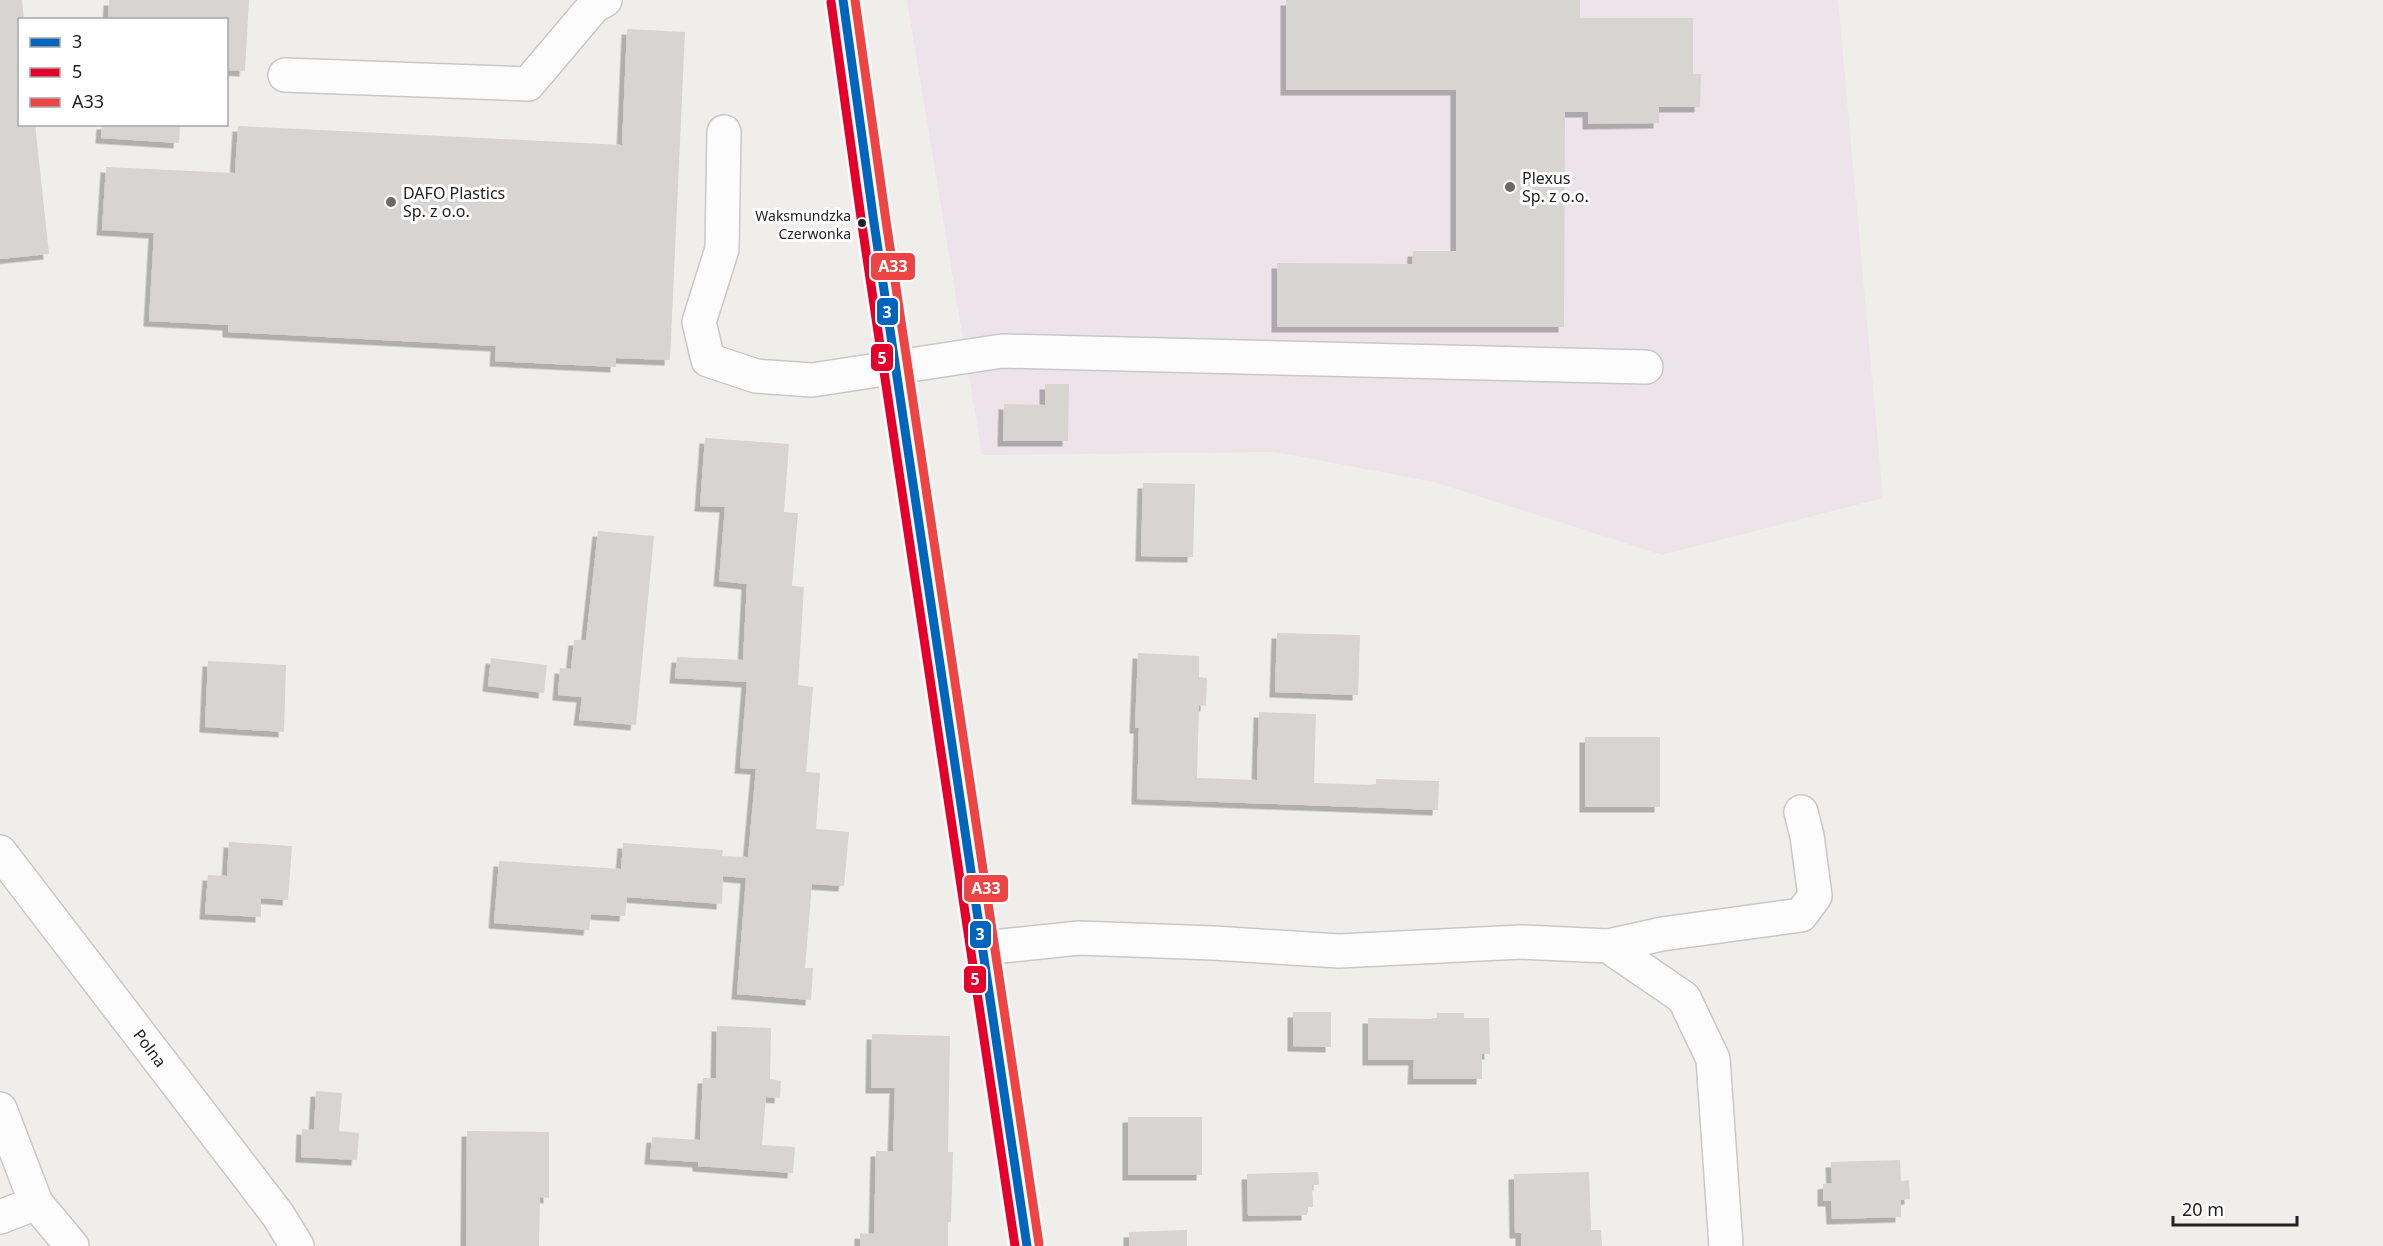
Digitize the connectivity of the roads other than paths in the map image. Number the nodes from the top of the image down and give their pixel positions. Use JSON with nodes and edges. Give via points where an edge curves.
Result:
{"nodes":[{"id":1,"x":605,"y":0,"type":"edge"},
{"id":2,"x":843,"y":0,"type":"edge"},
{"id":3,"x":285,"y":75,"type":"dead end"},
{"id":4,"x":724,"y":132,"type":"dead end"},
{"id":5,"x":1647,"y":367,"type":"dead end"},
{"id":6,"x":896,"y":368,"type":"junction"},
{"id":7,"x":1801,"y":812,"type":"dead end"},
{"id":8,"x":0,"y":852,"type":"edge"},
{"id":9,"x":1608,"y":946,"type":"junction"},
{"id":10,"x":983,"y":948,"type":"junction"},
{"id":11,"x":0,"y":1109,"type":"edge"},
{"id":12,"x":36,"y":1203,"type":"junction"},
{"id":13,"x":0,"y":1217,"type":"edge"},
{"id":14,"x":72,"y":1246,"type":"edge"},
{"id":15,"x":297,"y":1246,"type":"edge"},
{"id":16,"x":1027,"y":1246,"type":"edge"},
{"id":17,"x":1726,"y":1246,"type":"edge"}],
"edges":[{"from":1,"to":3,"type":"street","via":[[594,6],[528,84]]},
{"from":2,"to":6,"type":"street"},
{"from":4,"to":6,"type":"street","via":[[722,249],[699,322],[708,360],[756,376],[812,380]]},
{"from":5,"to":6,"type":"street","via":[[1002,351]]},
{"from":6,"to":10,"type":"street"},
{"from":7,"to":9,"type":"street","via":[[1815,896],[1801,915],[1662,934]]},
{"from":8,"to":15,"type":"street","name":"Polna","via":[[278,1215]]},
{"from":9,"to":10,"type":"street","via":[[1521,942],[1340,951],[1079,938]]},
{"from":9,"to":17,"type":"street","via":[[1684,998],[1713,1059]]},
{"from":10,"to":16,"type":"street"},
{"from":11,"to":12,"type":"street"},
{"from":12,"to":13,"type":"street"},
{"from":12,"to":14,"type":"street"}]}
